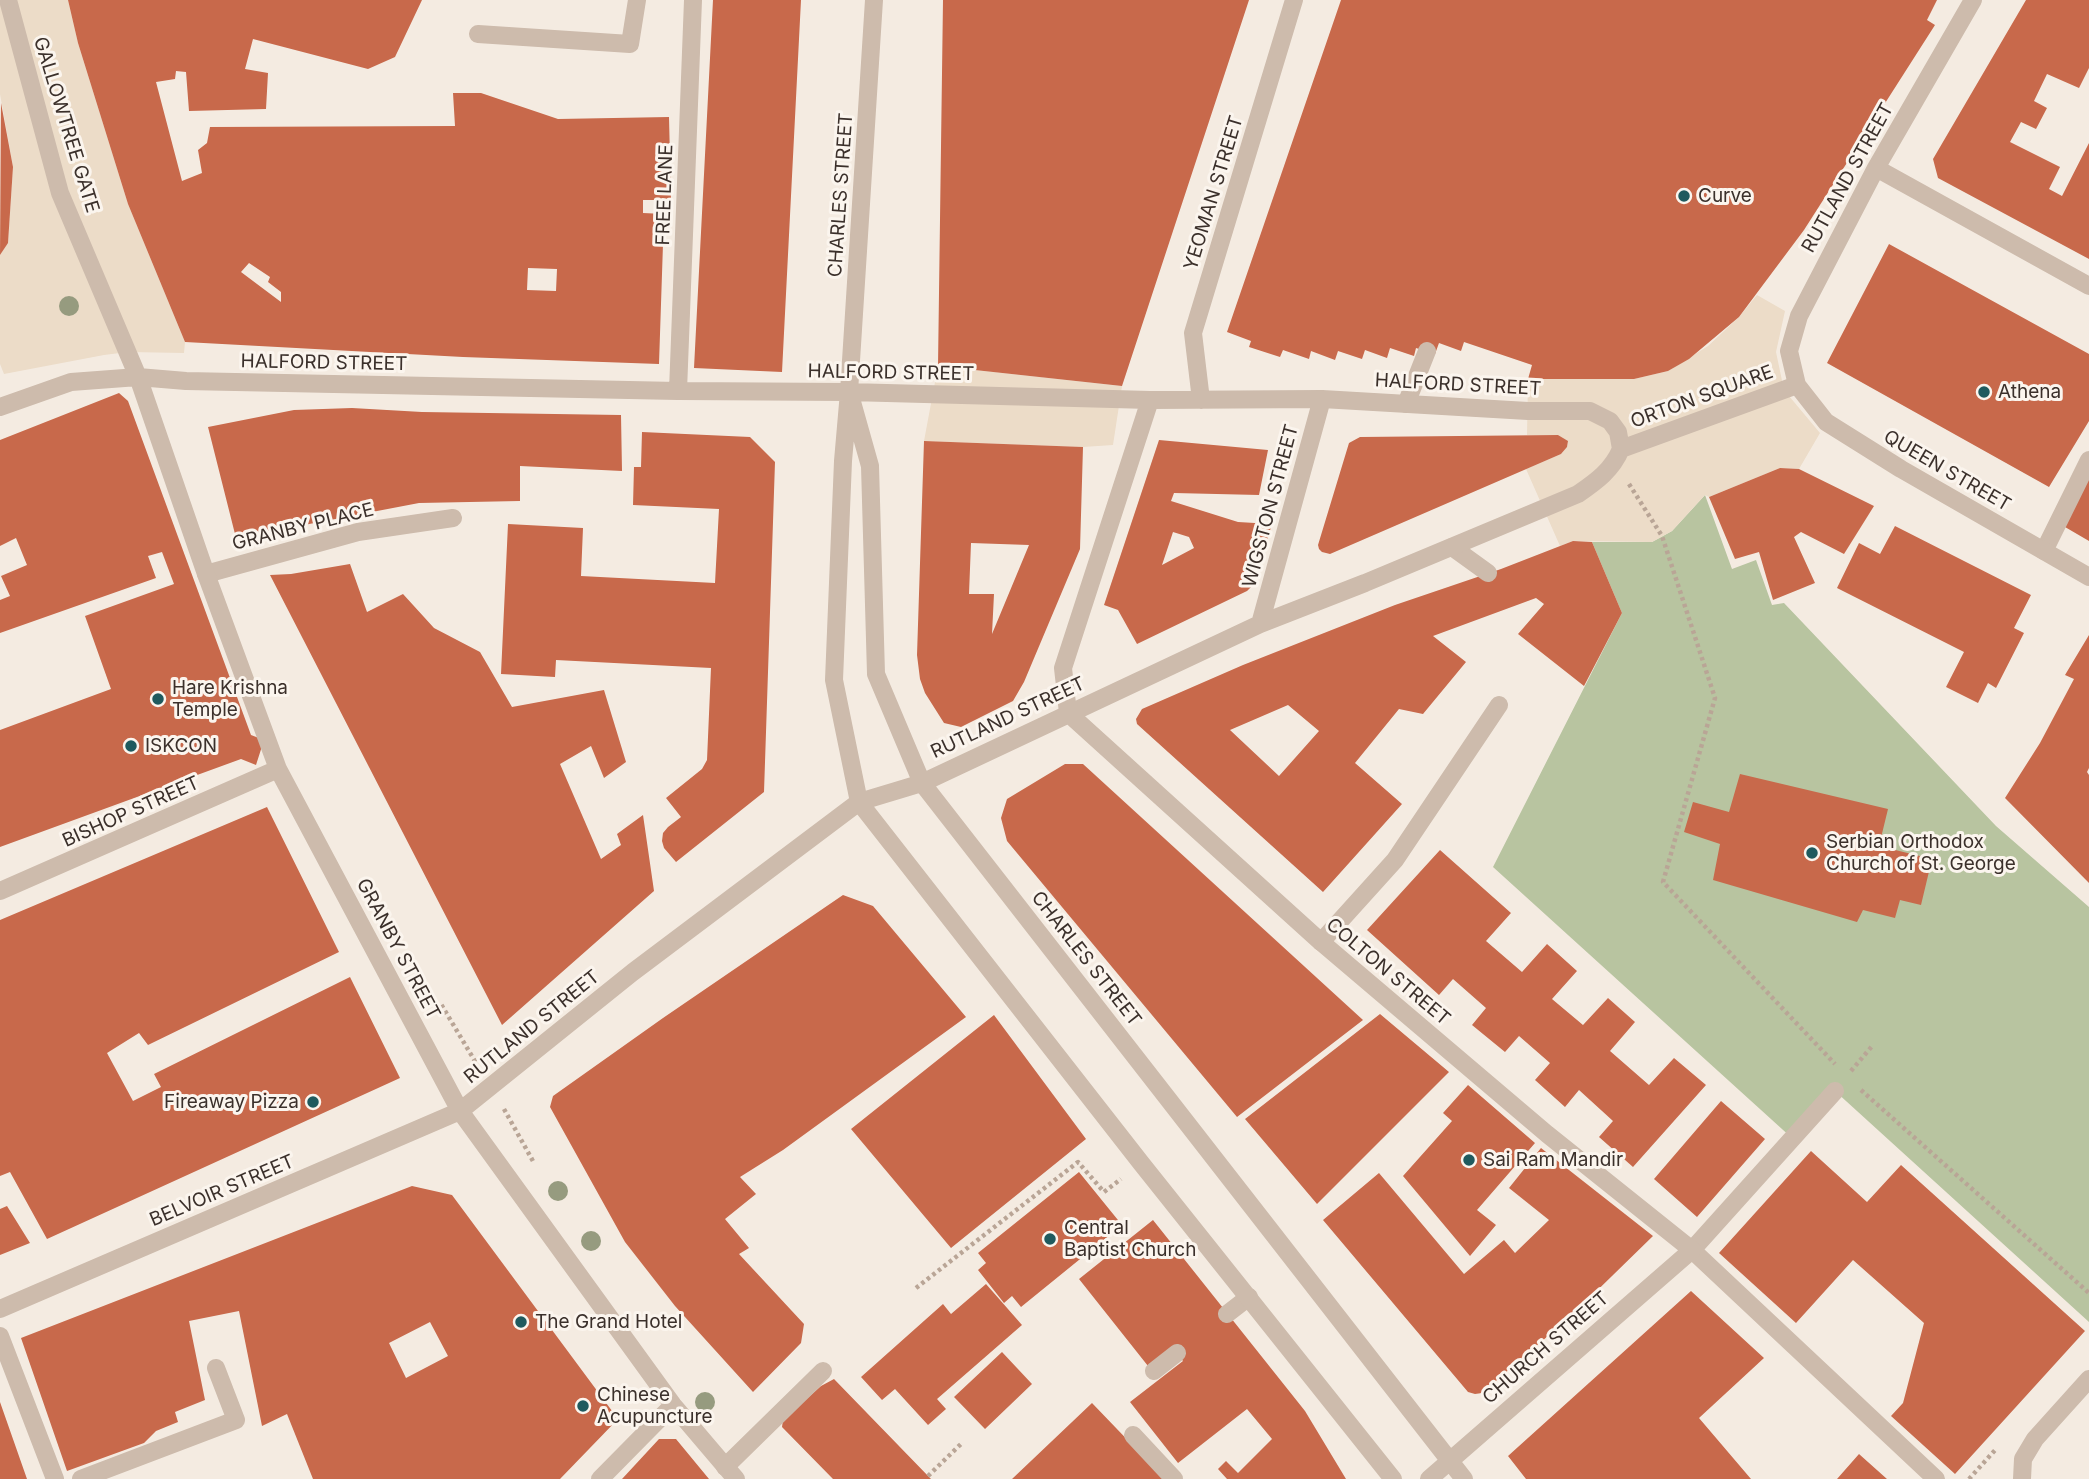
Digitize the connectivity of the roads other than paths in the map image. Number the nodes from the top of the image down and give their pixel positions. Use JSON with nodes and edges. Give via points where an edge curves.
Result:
{"nodes":[{"id":1,"x":8,"y":0,"type":"edge"},
{"id":2,"x":637,"y":0,"type":"edge"},
{"id":3,"x":693,"y":0,"type":"edge"},
{"id":4,"x":874,"y":0,"type":"edge"},
{"id":5,"x":1294,"y":0,"type":"edge"},
{"id":6,"x":1973,"y":0,"type":"edge"},
{"id":7,"x":478,"y":34,"type":"dead end"},
{"id":8,"x":1876,"y":168,"type":"junction"},
{"id":9,"x":2089,"y":286,"type":"edge"},
{"id":10,"x":1427,"y":351,"type":"dead end"},
{"id":11,"x":138,"y":377,"type":"junction"},
{"id":12,"x":1797,"y":385,"type":"junction"},
{"id":13,"x":678,"y":391,"type":"junction"},
{"id":14,"x":849,"y":392,"type":"junction"},
{"id":15,"x":1322,"y":399,"type":"junction"},
{"id":16,"x":1150,"y":400,"type":"junction"},
{"id":17,"x":1201,"y":400,"type":"junction"},
{"id":18,"x":1406,"y":404,"type":"junction"},
{"id":19,"x":0,"y":407,"type":"edge"},
{"id":20,"x":1618,"y":456,"type":"junction"},
{"id":21,"x":2089,"y":460,"type":"edge"},
{"id":22,"x":453,"y":518,"type":"dead end"},
{"id":23,"x":1452,"y":547,"type":"junction"},
{"id":24,"x":2043,"y":551,"type":"junction"},
{"id":25,"x":1488,"y":573,"type":"dead end"},
{"id":26,"x":206,"y":574,"type":"junction"},
{"id":27,"x":2089,"y":578,"type":"edge"},
{"id":28,"x":1260,"y":624,"type":"junction"},
{"id":29,"x":1499,"y":705,"type":"dead end"},
{"id":30,"x":1068,"y":713,"type":"junction"},
{"id":31,"x":278,"y":769,"type":"junction"},
{"id":32,"x":922,"y":783,"type":"junction"},
{"id":33,"x":859,"y":802,"type":"junction"},
{"id":34,"x":0,"y":891,"type":"edge"},
{"id":35,"x":1321,"y":942,"type":"junction"},
{"id":36,"x":1835,"y":1091,"type":"dead end"},
{"id":37,"x":460,"y":1111,"type":"junction"},
{"id":38,"x":1692,"y":1250,"type":"junction"},
{"id":39,"x":1249,"y":1297,"type":"junction"},
{"id":40,"x":0,"y":1309,"type":"edge"},
{"id":41,"x":1227,"y":1314,"type":"dead end"},
{"id":42,"x":0,"y":1336,"type":"edge"},
{"id":43,"x":1177,"y":1353,"type":"dead end"},
{"id":44,"x":216,"y":1368,"type":"dead end"},
{"id":45,"x":823,"y":1371,"type":"dead end"},
{"id":46,"x":1154,"y":1371,"type":"dead end"},
{"id":47,"x":2089,"y":1379,"type":"edge"},
{"id":48,"x":673,"y":1405,"type":"junction"},
{"id":49,"x":1133,"y":1435,"type":"dead end"},
{"id":50,"x":1449,"y":1460,"type":"junction"},
{"id":51,"x":731,"y":1473,"type":"edge"},
{"id":52,"x":55,"y":1479,"type":"edge"},
{"id":53,"x":81,"y":1479,"type":"edge"},
{"id":54,"x":600,"y":1479,"type":"edge"},
{"id":55,"x":1174,"y":1479,"type":"edge"},
{"id":56,"x":1393,"y":1479,"type":"edge"},
{"id":57,"x":1429,"y":1479,"type":"edge"},
{"id":58,"x":1464,"y":1479,"type":"edge"},
{"id":59,"x":1936,"y":1479,"type":"edge"},
{"id":60,"x":2022,"y":1479,"type":"edge"}],
"edges":[{"from":1,"to":11,"type":"street","name":"GALLOWTREE GATE","via":[[60,193]]},
{"from":2,"to":7,"type":"street","via":[[630,44]]},
{"from":3,"to":13,"type":"street","name":"FREE LANE"},
{"from":4,"to":14,"type":"street","name":"CHARLES STREET"},
{"from":5,"to":17,"type":"street","name":"YEOMAN STREET","via":[[1193,333]]},
{"from":6,"to":8,"type":"street","name":"RUTLAND STREET"},
{"from":8,"to":9,"type":"street"},
{"from":8,"to":12,"type":"street","name":"RUTLAND STREET","via":[[1798,316],[1789,351]]},
{"from":10,"to":18,"type":"street"},
{"from":11,"to":13,"type":"street","name":"HALFORD STREET"},
{"from":11,"to":19,"type":"street","name":"HALFORD STREET","via":[[71,382]]},
{"from":11,"to":26,"type":"street","name":"GRANBY STREET"},
{"from":12,"to":20,"type":"street","name":"ORTON SQUARE"},
{"from":12,"to":24,"type":"street","name":"QUEEN STREET","via":[[1826,422]]},
{"from":13,"to":14,"type":"street","name":"HALFORD STREET"},
{"from":14,"to":16,"type":"street","name":"HALFORD STREET"},
{"from":14,"to":32,"type":"street","name":"CHARLES STREET","via":[[870,466],[876,674]]},
{"from":14,"to":33,"type":"street","name":"CHARLES STREET","via":[[834,680]]},
{"from":15,"to":17,"type":"street","name":"HALFORD STREET"},
{"from":15,"to":18,"type":"street","name":"HALFORD STREET"},
{"from":15,"to":28,"type":"street","name":"WIGSTON STREET"},
{"from":16,"to":17,"type":"street","name":"HALFORD STREET"},
{"from":16,"to":30,"type":"street","via":[[1063,668]]},
{"from":18,"to":20,"type":"street","name":"HALFORD STREET","via":[[1590,411],[1610,421],[1618,432]]},
{"from":20,"to":23,"type":"street","name":"RUTLAND STREET","via":[[1599,480],[1578,494]]},
{"from":21,"to":24,"type":"street"},
{"from":22,"to":26,"type":"street","name":"GRANBY PLACE","via":[[358,532]]},
{"from":23,"to":25,"type":"street"},
{"from":23,"to":28,"type":"street","name":"RUTLAND STREET"},
{"from":24,"to":27,"type":"street","name":"QUEEN STREET"},
{"from":26,"to":31,"type":"street","name":"GRANBY STREET"},
{"from":28,"to":30,"type":"street","name":"RUTLAND STREET"},
{"from":29,"to":35,"type":"street","via":[[1395,860]]},
{"from":30,"to":32,"type":"street","name":"RUTLAND STREET"},
{"from":30,"to":35,"type":"street","name":"COLTON STREET"},
{"from":31,"to":34,"type":"street","name":"BISHOP STREET"},
{"from":31,"to":37,"type":"street","name":"GRANBY STREET"},
{"from":32,"to":33,"type":"street","name":"RUTLAND STREET"},
{"from":32,"to":50,"type":"street","name":"CHARLES STREET"},
{"from":33,"to":37,"type":"street","name":"RUTLAND STREET"},
{"from":33,"to":39,"type":"street","name":"CHARLES STREET"},
{"from":35,"to":38,"type":"street","name":"COLTON STREET"},
{"from":36,"to":38,"type":"street","name":"CHURCH STREET"},
{"from":37,"to":40,"type":"street","name":"BELVOIR STREET"},
{"from":37,"to":48,"type":"street","name":"GRANBY STREET"},
{"from":38,"to":50,"type":"street","name":"CHURCH STREET"},
{"from":38,"to":59,"type":"street","name":"COLTON STREET"},
{"from":39,"to":41,"type":"street"},
{"from":39,"to":56,"type":"street","name":"CHARLES STREET"},
{"from":42,"to":52,"type":"street"},
{"from":43,"to":46,"type":"street"},
{"from":44,"to":53,"type":"street","via":[[236,1420]]},
{"from":45,"to":51,"type":"street"},
{"from":47,"to":60,"type":"street","via":[[2035,1438],[2023,1459]]},
{"from":48,"to":51,"type":"street","name":"GRANBY STREET"},
{"from":48,"to":54,"type":"street"},
{"from":49,"to":55,"type":"street"},
{"from":50,"to":57,"type":"street","name":"CHURCH STREET"},
{"from":50,"to":58,"type":"street","name":"CHARLES STREET"}]}
